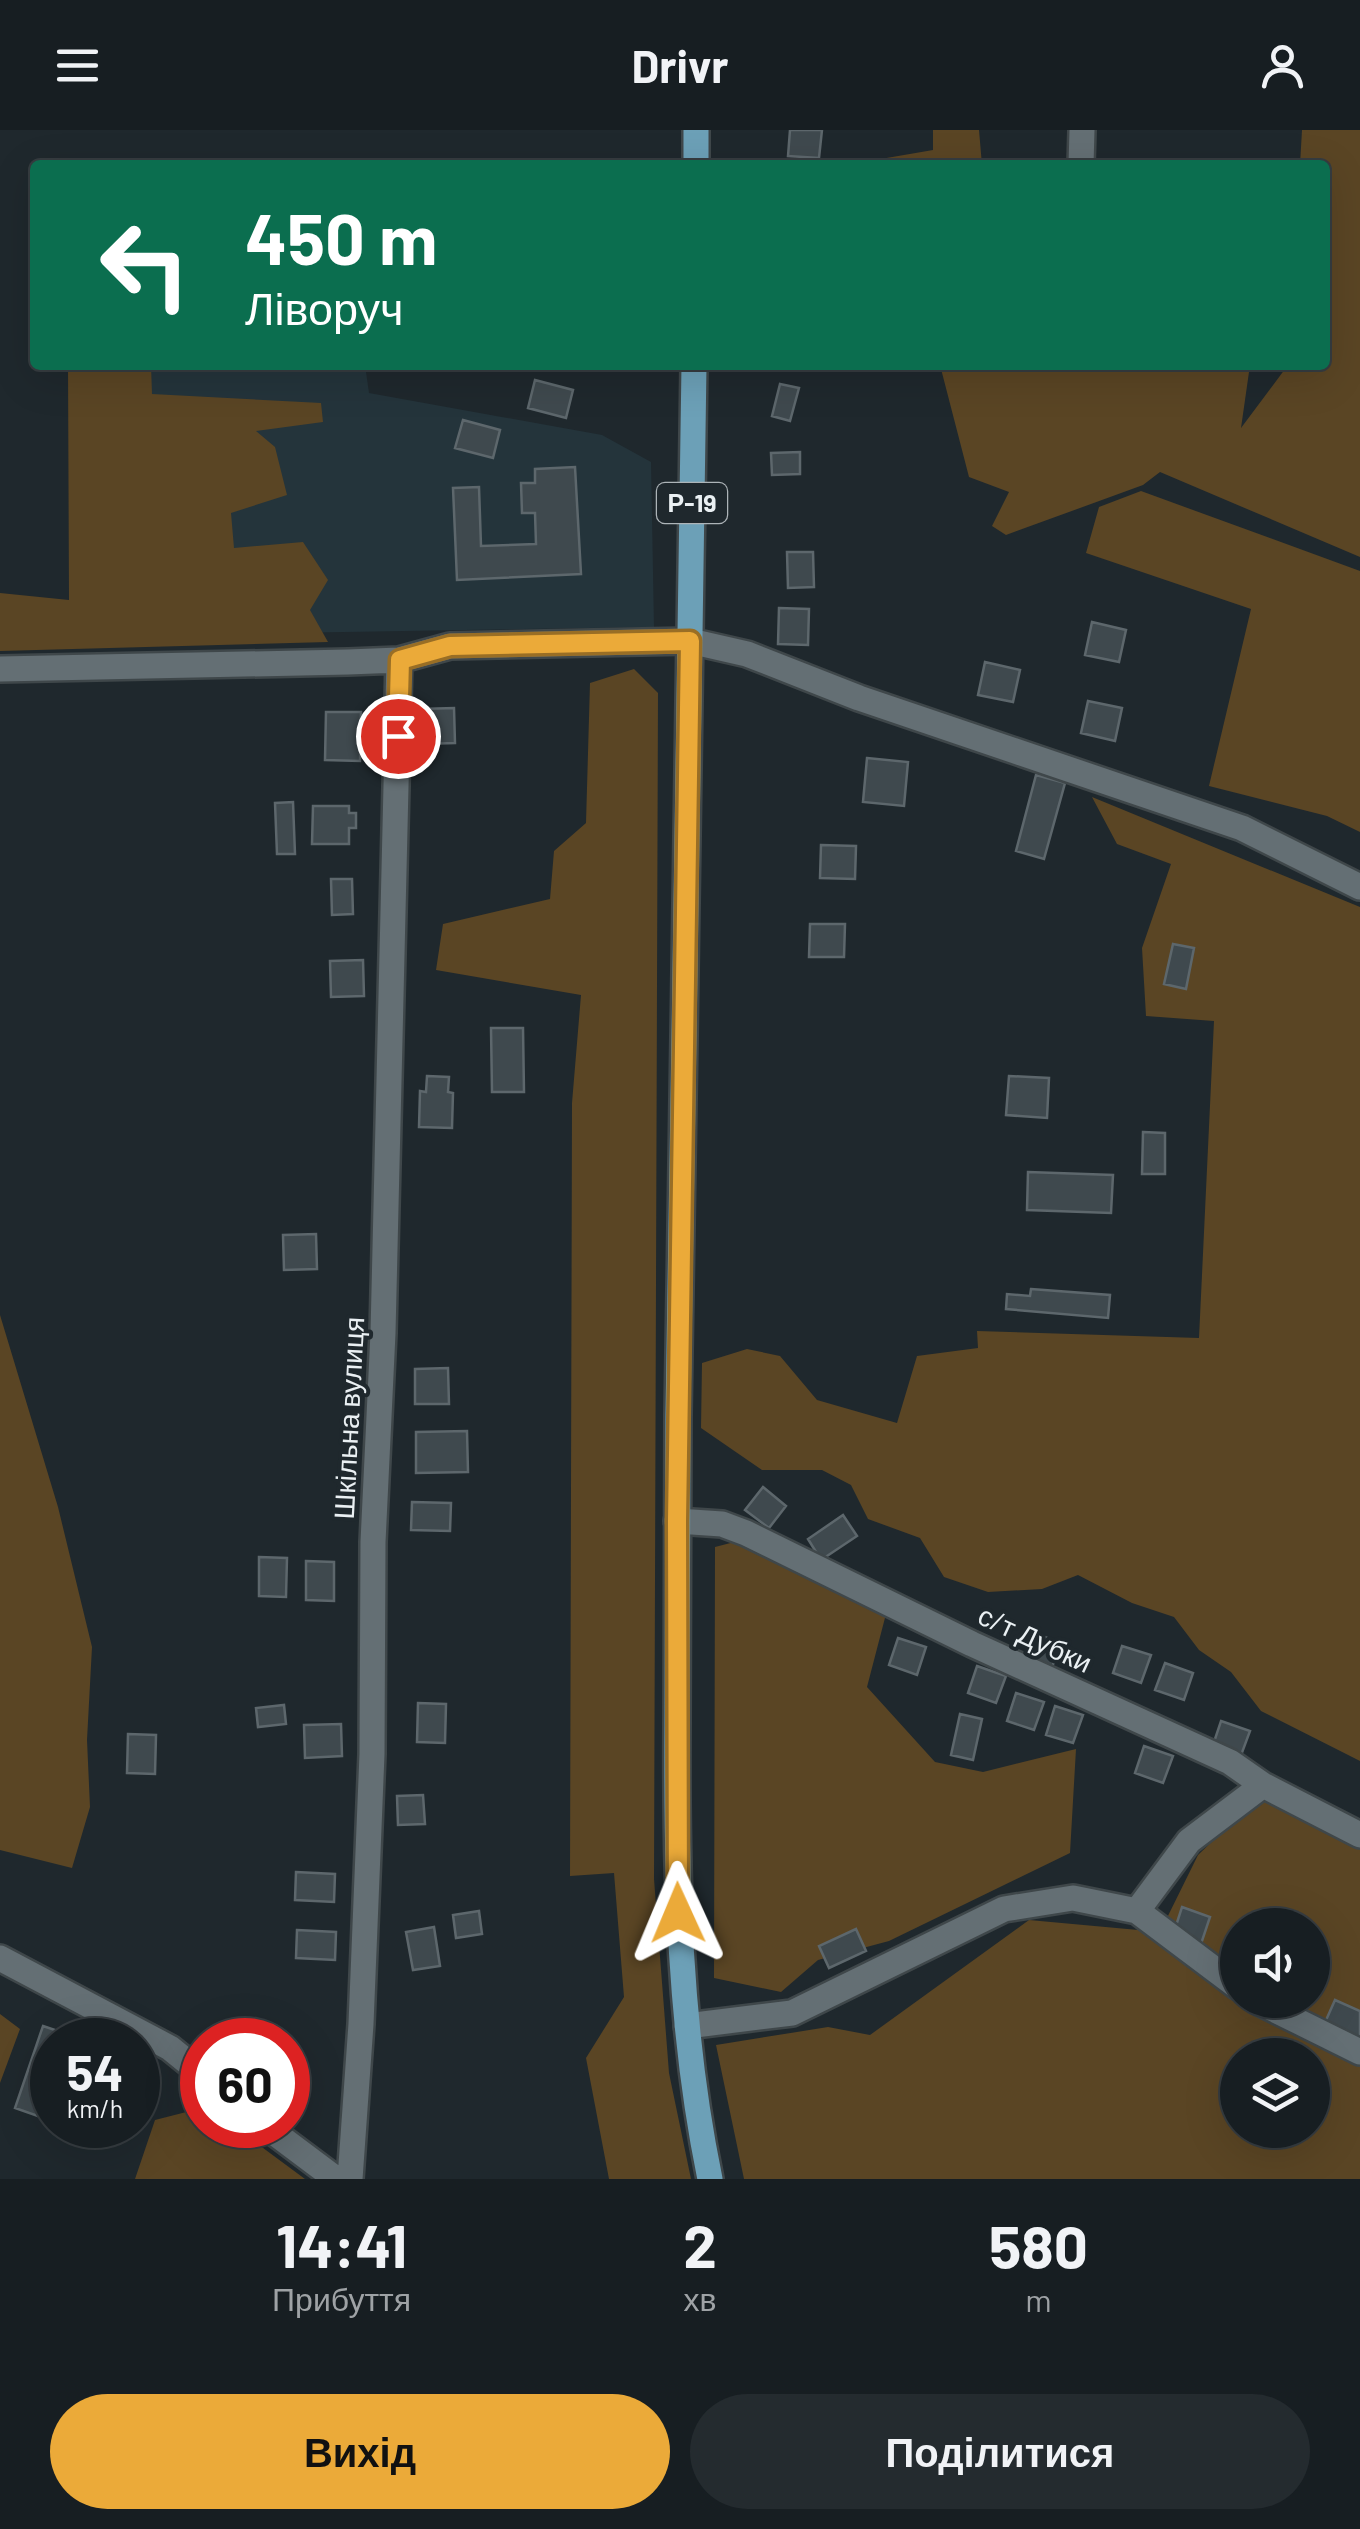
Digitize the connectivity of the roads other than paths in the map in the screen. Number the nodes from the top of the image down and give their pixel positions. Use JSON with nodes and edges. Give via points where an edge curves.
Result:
{"nodes":[{"id":1,"x":696,"y":130,"type":"edge"},
{"id":2,"x":1082,"y":130,"type":"edge"},
{"id":3,"x":696,"y":160,"type":"edge"},
{"id":4,"x":1081,"y":160,"type":"edge"},
{"id":5,"x":694,"y":370,"type":"edge"},
{"id":6,"x":690,"y":641,"type":"junction"},
{"id":7,"x":400,"y":660,"type":"junction"},
{"id":8,"x":0,"y":668,"type":"edge"},
{"id":9,"x":1360,"y":887,"type":"edge"},
{"id":10,"x":677,"y":1521,"type":"junction"},
{"id":11,"x":1263,"y":1785,"type":"junction"},
{"id":12,"x":1360,"y":1834,"type":"edge"},
{"id":13,"x":1137,"y":1911,"type":"junction"},
{"id":14,"x":0,"y":1958,"type":"edge"},
{"id":15,"x":1220,"y":1973,"type":"edge"},
{"id":16,"x":1291,"y":2018,"type":"edge"},
{"id":17,"x":686,"y":2026,"type":"junction"},
{"id":18,"x":1360,"y":2052,"type":"edge"},
{"id":19,"x":180,"y":2056,"type":"edge"},
{"id":20,"x":295,"y":2148,"type":"edge"},
{"id":21,"x":336,"y":2179,"type":"edge"},
{"id":22,"x":350,"y":2179,"type":"edge"},
{"id":23,"x":710,"y":2179,"type":"edge"}],
"edges":[{"from":1,"to":3,"type":"main road"},
{"from":2,"to":4,"type":"street"},
{"from":5,"to":6,"type":"main road","number":"Р-19"},
{"from":6,"to":7,"type":"street","via":[[450,646]]},
{"from":6,"to":9,"type":"street","via":[[746,654],[1242,828]]},
{"from":6,"to":10,"type":"main road","number":"Р-19"},
{"from":7,"to":8,"type":"street"},
{"from":7,"to":22,"type":"street","name":"Шкільна вулиця","via":[[372,1754]]},
{"from":10,"to":11,"type":"street","name":"с/т Дубки","via":[[746,1533],[1230,1762]]},
{"from":10,"to":17,"type":"main road","number":"Р-19","via":[[678,1913]]},
{"from":11,"to":12,"type":"street","name":"с/т Дубки"},
{"from":11,"to":13,"type":"street","via":[[1189,1840]]},
{"from":13,"to":15,"type":"street"},
{"from":13,"to":17,"type":"street","via":[[1073,1898],[1004,1909],[792,2013]]},
{"from":14,"to":19,"type":"street"},
{"from":16,"to":18,"type":"street"},
{"from":17,"to":23,"type":"main road","number":"Р-19"},
{"from":20,"to":21,"type":"street"}]}
